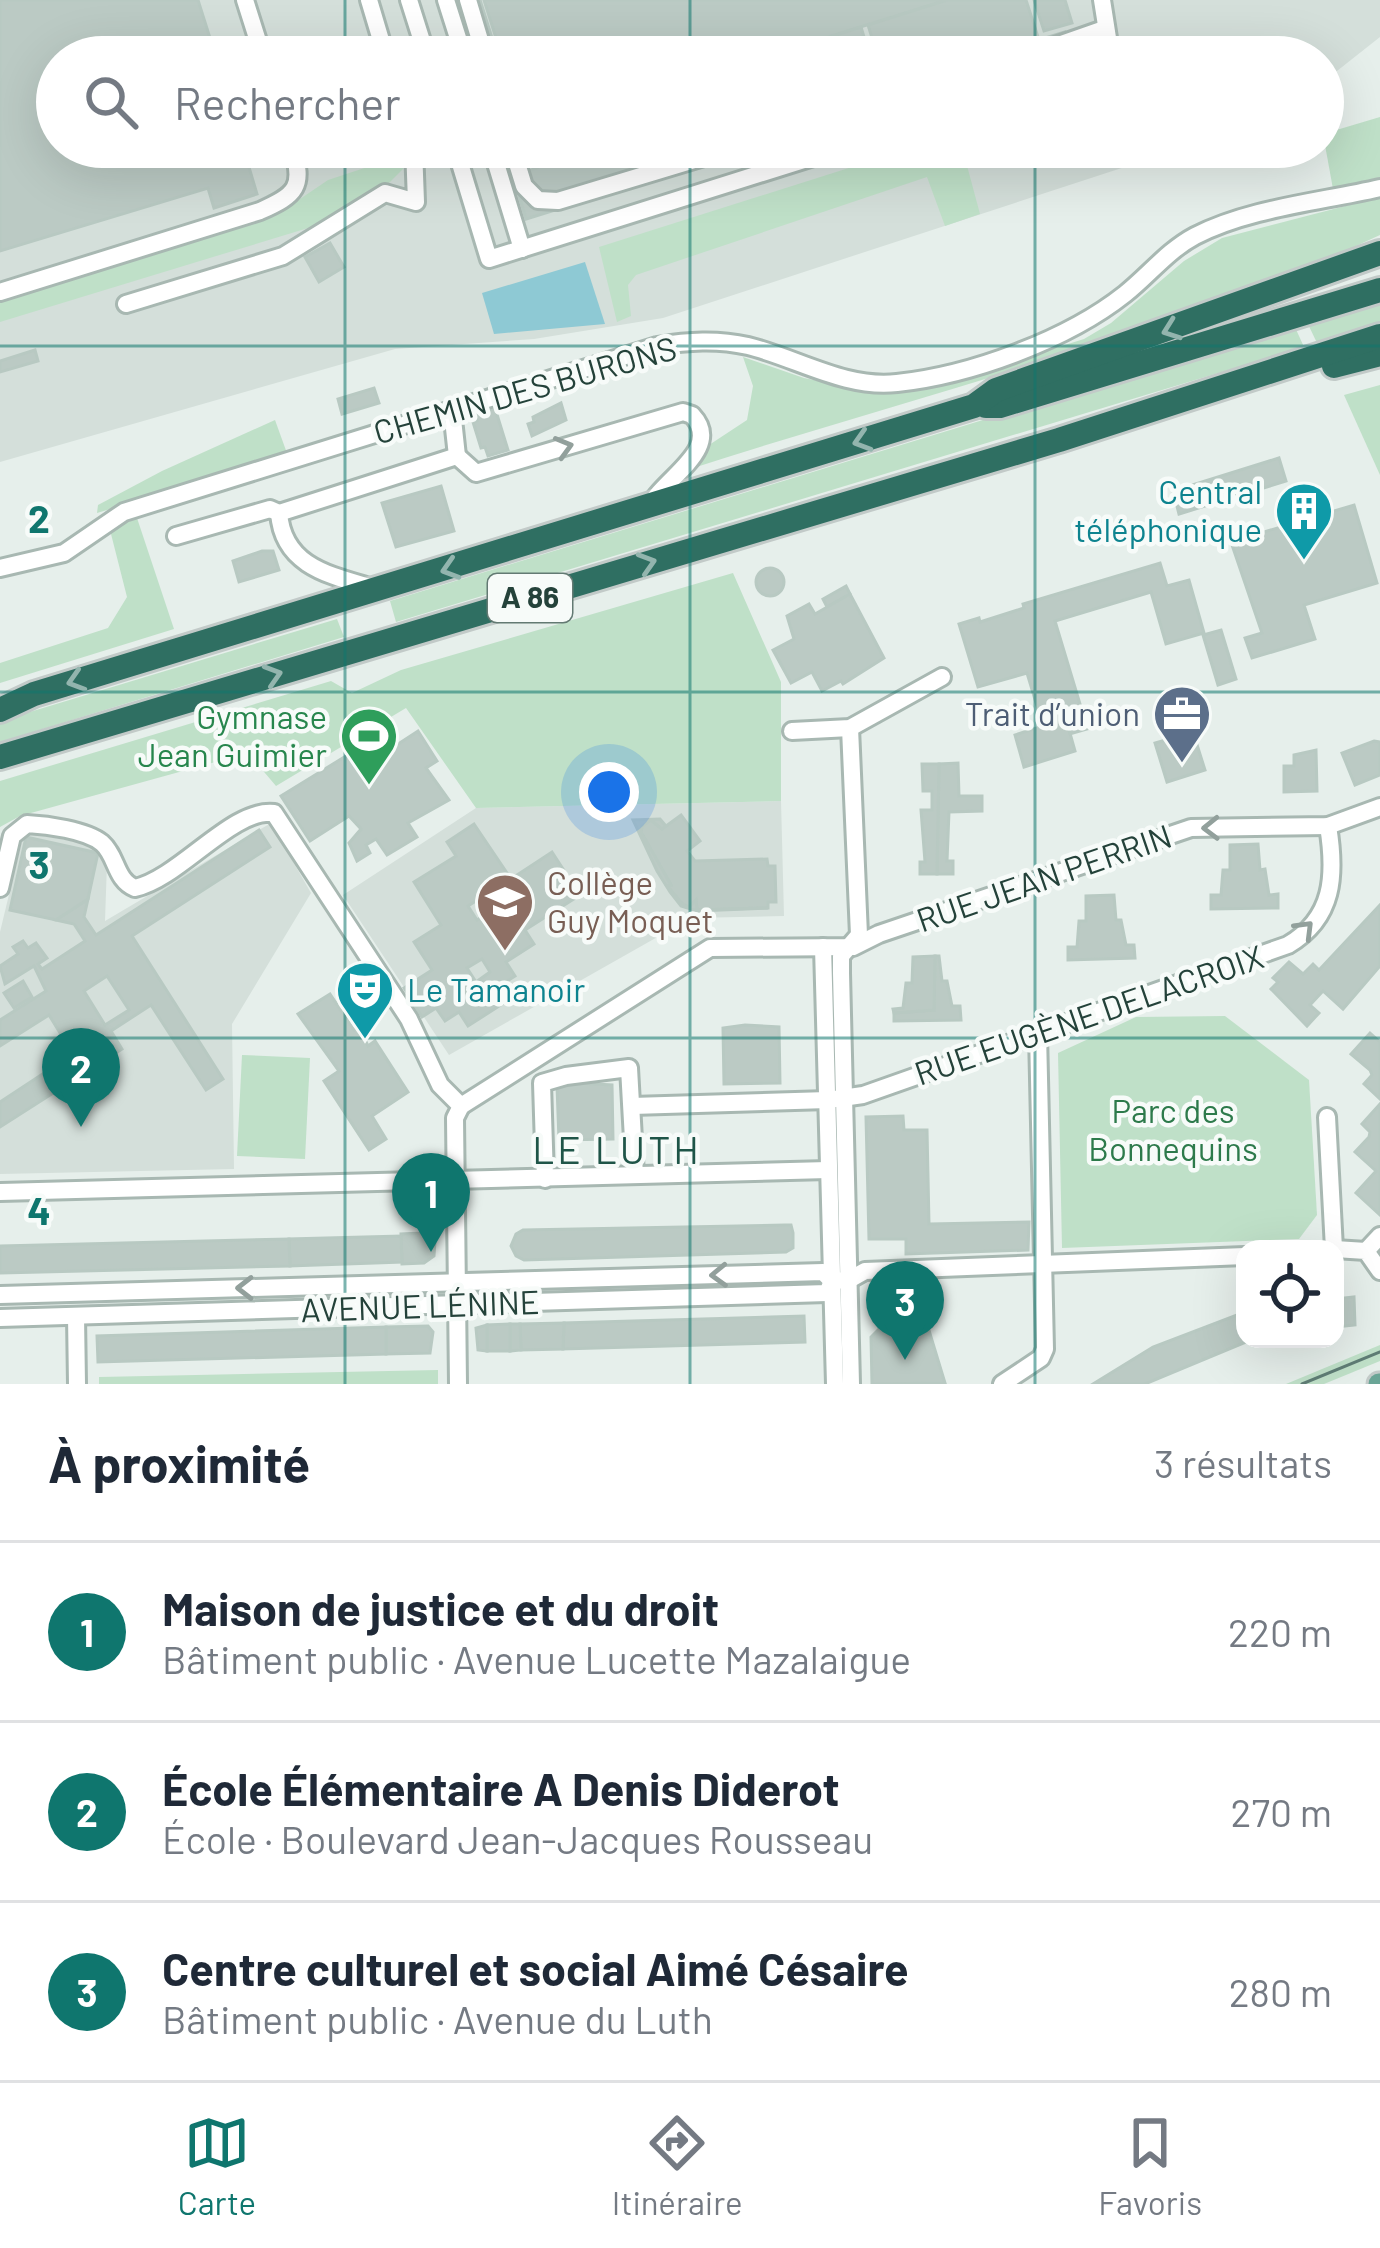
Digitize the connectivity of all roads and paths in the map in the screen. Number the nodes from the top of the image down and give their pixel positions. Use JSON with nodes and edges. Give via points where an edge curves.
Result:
{"nodes":[{"id":1,"x":245,"y":0,"type":"edge"},
{"id":2,"x":369,"y":0,"type":"edge"},
{"id":3,"x":409,"y":0,"type":"edge"},
{"id":4,"x":446,"y":0,"type":"edge"},
{"id":5,"x":468,"y":0,"type":"edge"},
{"id":6,"x":1102,"y":0,"type":"edge"},
{"id":7,"x":1103,"y":29,"type":"junction"},
{"id":8,"x":256,"y":36,"type":"edge"},
{"id":9,"x":380,"y":36,"type":"edge"},
{"id":10,"x":420,"y":36,"type":"edge"},
{"id":11,"x":457,"y":36,"type":"edge"},
{"id":12,"x":479,"y":36,"type":"edge"},
{"id":13,"x":1083,"y":36,"type":"edge"},
{"id":14,"x":1105,"y":36,"type":"edge"},
{"id":15,"x":298,"y":168,"type":"edge"},
{"id":16,"x":417,"y":168,"type":"edge"},
{"id":17,"x":461,"y":168,"type":"edge"},
{"id":18,"x":497,"y":168,"type":"edge"},
{"id":19,"x":518,"y":168,"type":"edge"},
{"id":20,"x":668,"y":168,"type":"edge"},
{"id":21,"x":778,"y":168,"type":"edge"},
{"id":22,"x":1380,"y":188,"type":"edge"},
{"id":23,"x":522,"y":249,"type":"junction"},
{"id":24,"x":1380,"y":253,"type":"edge"},
{"id":25,"x":1380,"y":290,"type":"edge"},
{"id":26,"x":0,"y":292,"type":"edge"},
{"id":27,"x":126,"y":304,"type":"dead end"},
{"id":28,"x":1380,"y":336,"type":"edge"},
{"id":29,"x":1380,"y":354,"type":"edge"},
{"id":30,"x":1281,"y":366,"type":"junction"},
{"id":31,"x":974,"y":406,"type":"junction"},
{"id":32,"x":452,"y":410,"type":"junction"},
{"id":33,"x":457,"y":456,"type":"junction"},
{"id":34,"x":650,"y":506,"type":"junction"},
{"id":35,"x":279,"y":513,"type":"junction"},
{"id":36,"x":176,"y":536,"type":"dead end"},
{"id":37,"x":0,"y":568,"type":"edge"},
{"id":38,"x":380,"y":590,"type":"junction"},
{"id":39,"x":942,"y":677,"type":"dead end"},
{"id":40,"x":34,"y":694,"type":"junction"},
{"id":41,"x":0,"y":695,"type":"edge"},
{"id":42,"x":0,"y":710,"type":"edge"},
{"id":43,"x":850,"y":728,"type":"junction"},
{"id":44,"x":792,"y":731,"type":"dead end"},
{"id":45,"x":0,"y":757,"type":"edge"},
{"id":46,"x":1380,"y":807,"type":"edge"},
{"id":47,"x":1328,"y":826,"type":"junction"},
{"id":48,"x":0,"y":888,"type":"edge"},
{"id":49,"x":823,"y":947,"type":"junction"},
{"id":50,"x":853,"y":947,"type":"junction"},
{"id":51,"x":1038,"y":1033,"type":"junction"},
{"id":52,"x":836,"y":1099,"type":"junction"},
{"id":53,"x":461,"y":1106,"type":"junction"},
{"id":54,"x":632,"y":1106,"type":"junction"},
{"id":55,"x":1327,"y":1117,"type":"dead end"},
{"id":56,"x":828,"y":1170,"type":"junction"},
{"id":57,"x":635,"y":1175,"type":"junction"},
{"id":58,"x":545,"y":1179,"type":"junction"},
{"id":59,"x":454,"y":1181,"type":"junction"},
{"id":60,"x":0,"y":1192,"type":"edge"},
{"id":61,"x":1380,"y":1236,"type":"edge"},
{"id":62,"x":1334,"y":1240,"type":"edge"},
{"id":63,"x":1344,"y":1250,"type":"edge"},
{"id":64,"x":1366,"y":1251,"type":"junction"},
{"id":65,"x":1236,"y":1256,"type":"edge"},
{"id":66,"x":1043,"y":1264,"type":"junction"},
{"id":67,"x":1380,"y":1271,"type":"edge"},
{"id":68,"x":840,"y":1281,"type":"junction"},
{"id":69,"x":456,"y":1282,"type":"junction"},
{"id":70,"x":0,"y":1294,"type":"edge"},
{"id":71,"x":457,"y":1306,"type":"junction"},
{"id":72,"x":76,"y":1316,"type":"junction"},
{"id":73,"x":0,"y":1318,"type":"edge"},
{"id":74,"x":77,"y":1384,"type":"edge"},
{"id":75,"x":458,"y":1384,"type":"edge"},
{"id":76,"x":835,"y":1384,"type":"edge"},
{"id":77,"x":851,"y":1384,"type":"edge"},
{"id":78,"x":1002,"y":1384,"type":"edge"}],
"edges":[{"from":1,"to":8,"type":"street"},
{"from":2,"to":9,"type":"street"},
{"from":3,"to":10,"type":"street"},
{"from":4,"to":11,"type":"street"},
{"from":5,"to":12,"type":"street"},
{"from":6,"to":7,"type":"street"},
{"from":7,"to":13,"type":"street"},
{"from":7,"to":14,"type":"street"},
{"from":15,"to":26,"type":"street","via":[[287,199],[260,212]]},
{"from":16,"to":27,"type":"street","via":[[416,202],[385,193],[283,256]]},
{"from":17,"to":23,"type":"street","via":[[489,259]]},
{"from":18,"to":23,"type":"street"},
{"from":19,"to":20,"type":"street","via":[[538,200],[558,202]]},
{"from":21,"to":23,"type":"street"},
{"from":22,"to":32,"type":"street","name":"CHEMIN DES BURONS","via":[[1226,223],[1170,252],[1083,324],[947,373],[895,384],[856,380],[748,346],[685,341]]},
{"from":24,"to":31,"type":"highway","one_way":true,"via":[[996,390]]},
{"from":25,"to":31,"type":"highway","number":"A 86","via":[[1000,406]]},
{"from":28,"to":30,"type":"highway","number":"A 86"},
{"from":29,"to":30,"type":"highway","via":[[1304,375]]},
{"from":45,"to":30,"type":"highway","number":"A 86","one_way":true},
{"from":31,"to":34,"type":"highway","number":"A 86","one_way":true},
{"from":32,"to":33,"type":"street"},
{"from":32,"to":37,"type":"street","name":"CHEMIN DES BURONS","via":[[124,512],[64,553]]},
{"from":33,"to":34,"type":"street","one_way":true,"via":[[476,473],[692,415],[701,443]]},
{"from":33,"to":35,"type":"street"},
{"from":34,"to":38,"type":"highway","number":"A 86","one_way":true},
{"from":35,"to":36,"type":"street","via":[[270,508]]},
{"from":35,"to":38,"type":"street","via":[[290,551]]},
{"from":38,"to":40,"type":"highway","number":"A 86","one_way":true},
{"from":39,"to":43,"type":"street"},
{"from":40,"to":41,"type":"highway"},
{"from":40,"to":42,"type":"highway","number":"A 86"},
{"from":43,"to":44,"type":"street"},
{"from":43,"to":50,"type":"street","via":[[859,934]]},
{"from":46,"to":47,"type":"street","name":"RUE JEAN PERRIN"},
{"from":47,"to":50,"type":"street","name":"RUE JEAN PERRIN","one_way":true,"via":[[1191,828]]},
{"from":51,"to":47,"type":"street","name":"RUE EUGÈNE DELACROIX","one_way":true,"via":[[1298,940],[1329,902]]},
{"from":48,"to":53,"type":"street","via":[[12,836],[27,824],[95,838],[135,888],[254,815],[274,813],[399,1002],[440,1085]]},
{"from":49,"to":50,"type":"street"},
{"from":49,"to":52,"type":"street"},
{"from":49,"to":53,"type":"street","via":[[710,947]]},
{"from":50,"to":52,"type":"street","via":[[841,956]]},
{"from":51,"to":52,"type":"street","name":"RUE EUGÈNE DELACROIX"},
{"from":51,"to":66,"type":"street"},
{"from":52,"to":54,"type":"street","name":"RUE EUGÈNE DELACROIX"},
{"from":52,"to":56,"type":"street"},
{"from":52,"to":68,"type":"street"},
{"from":53,"to":59,"type":"street"},
{"from":54,"to":57,"type":"street"},
{"from":54,"to":58,"type":"street","via":[[629,1068],[542,1083]]},
{"from":55,"to":62,"type":"street"},
{"from":56,"to":57,"type":"street"},
{"from":56,"to":68,"type":"street"},
{"from":57,"to":58,"type":"street"},
{"from":58,"to":59,"type":"street"},
{"from":59,"to":60,"type":"street"},
{"from":59,"to":69,"type":"street"},
{"from":61,"to":64,"type":"street"},
{"from":63,"to":64,"type":"street"},
{"from":64,"to":67,"type":"street"},
{"from":65,"to":66,"type":"street"},
{"from":66,"to":68,"type":"street","via":[[865,1271]]},
{"from":66,"to":78,"type":"street","via":[[1045,1349]]},
{"from":68,"to":69,"type":"street","name":"AVENUE LÉNINE","one_way":true,"via":[[823,1272]]},
{"from":68,"to":71,"type":"street","name":"AVENUE LÉNINE","via":[[827,1293]]},
{"from":68,"to":76,"type":"street"},
{"from":68,"to":77,"type":"street"},
{"from":69,"to":70,"type":"street","name":"AVENUE LÉNINE","one_way":true},
{"from":69,"to":71,"type":"street"},
{"from":71,"to":72,"type":"street","name":"AVENUE LÉNINE"},
{"from":71,"to":75,"type":"street"},
{"from":72,"to":73,"type":"street","name":"AVENUE LÉNINE"},
{"from":72,"to":74,"type":"street"}]}
